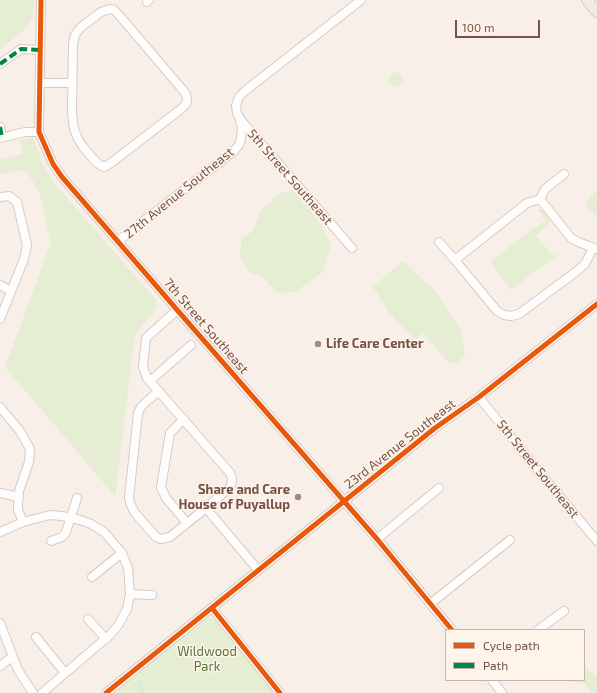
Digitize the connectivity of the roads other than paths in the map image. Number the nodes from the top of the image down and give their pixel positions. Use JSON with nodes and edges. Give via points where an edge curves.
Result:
{"nodes":[{"id":1,"x":41,"y":0,"type":"edge"},
{"id":2,"x":361,"y":0,"type":"edge"},
{"id":3,"x":586,"y":0,"type":"edge"},
{"id":4,"x":597,"y":12,"type":"edge"},
{"id":5,"x":40,"y":50,"type":"junction"},
{"id":6,"x":0,"y":64,"type":"edge"},
{"id":7,"x":39,"y":83,"type":"junction"},
{"id":8,"x":72,"y":84,"type":"junction"},
{"id":9,"x":240,"y":119,"type":"junction"},
{"id":10,"x":0,"y":127,"type":"edge"},
{"id":11,"x":39,"y":132,"type":"junction"},
{"id":12,"x":1,"y":138,"type":"edge"},
{"id":13,"x":564,"y":174,"type":"dead end"},
{"id":14,"x":0,"y":197,"type":"edge"},
{"id":15,"x":540,"y":199,"type":"junction"},
{"id":16,"x":118,"y":241,"type":"junction"},
{"id":17,"x":439,"y":242,"type":"dead end"},
{"id":18,"x":352,"y":248,"type":"dead end"},
{"id":19,"x":595,"y":248,"type":"edge"},
{"id":20,"x":455,"y":260,"type":"junction"},
{"id":21,"x":0,"y":285,"type":"edge"},
{"id":22,"x":11,"y":291,"type":"junction"},
{"id":23,"x":597,"y":304,"type":"edge"},
{"id":24,"x":177,"y":310,"type":"junction"},
{"id":25,"x":0,"y":319,"type":"edge"},
{"id":26,"x":191,"y":345,"type":"dead end"},
{"id":27,"x":150,"y":381,"type":"junction"},
{"id":28,"x":160,"y":391,"type":"junction"},
{"id":29,"x":479,"y":397,"type":"junction"},
{"id":30,"x":2,"y":413,"type":"edge"},
{"id":31,"x":184,"y":419,"type":"junction"},
{"id":32,"x":439,"y":488,"type":"dead end"},
{"id":33,"x":0,"y":493,"type":"edge"},
{"id":34,"x":19,"y":497,"type":"junction"},
{"id":35,"x":77,"y":498,"type":"dead end"},
{"id":36,"x":344,"y":501,"type":"junction"},
{"id":37,"x":206,"y":508,"type":"junction"},
{"id":38,"x":71,"y":518,"type":"junction"},
{"id":39,"x":23,"y":522,"type":"junction"},
{"id":40,"x":187,"y":523,"type":"junction"},
{"id":41,"x":0,"y":532,"type":"edge"},
{"id":42,"x":377,"y":539,"type":"junction"},
{"id":43,"x":510,"y":540,"type":"dead end"},
{"id":44,"x":597,"y":540,"type":"edge"},
{"id":45,"x":51,"y":541,"type":"dead end"},
{"id":46,"x":122,"y":553,"type":"junction"},
{"id":47,"x":258,"y":570,"type":"junction"},
{"id":48,"x":92,"y":577,"type":"dead end"},
{"id":49,"x":130,"y":594,"type":"junction"},
{"id":50,"x":152,"y":595,"type":"dead end"},
{"id":51,"x":430,"y":604,"type":"junction"},
{"id":52,"x":212,"y":608,"type":"junction"},
{"id":53,"x":564,"y":611,"type":"dead end"},
{"id":54,"x":88,"y":619,"type":"dead end"},
{"id":55,"x":0,"y":623,"type":"edge"},
{"id":56,"x":451,"y":629,"type":"edge"},
{"id":57,"x":539,"y":629,"type":"edge"},
{"id":58,"x":36,"y":638,"type":"dead end"},
{"id":59,"x":106,"y":639,"type":"junction"},
{"id":60,"x":12,"y":657,"type":"junction"},
{"id":61,"x":0,"y":666,"type":"edge"},
{"id":62,"x":65,"y":673,"type":"junction"},
{"id":63,"x":493,"y":681,"type":"edge"},
{"id":64,"x":33,"y":693,"type":"edge"},
{"id":65,"x":42,"y":693,"type":"edge"},
{"id":66,"x":106,"y":693,"type":"edge"},
{"id":67,"x":280,"y":693,"type":"edge"},
{"id":68,"x":502,"y":693,"type":"edge"}],
"edges":[{"from":1,"to":5,"type":"street","name":"7th Street Southeast"},
{"from":2,"to":9,"type":"street","name":"5th Street Southeast","via":[[245,91],[237,101]]},
{"from":3,"to":4,"type":"main road"},
{"from":5,"to":6,"type":"street","via":[[21,49]]},
{"from":5,"to":7,"type":"street","name":"7th Street Southeast"},
{"from":7,"to":8,"type":"street"},
{"from":7,"to":11,"type":"street","name":"7th Street Southeast"},
{"from":8,"to":8,"type":"street","via":[[74,132],[97,164],[104,167],[181,109],[187,98],[182,88],[119,15],[108,9],[96,15],[75,35]]},
{"from":9,"to":16,"type":"street","name":"27th Avenue Southeast","via":[[241,139],[234,151]]},
{"from":9,"to":18,"type":"street","name":"5th Street Southeast"},
{"from":10,"to":12,"type":"street"},
{"from":11,"to":12,"type":"street","via":[[25,132]]},
{"from":11,"to":16,"type":"street","name":"7th Street Southeast","via":[[57,171]]},
{"from":13,"to":15,"type":"street","via":[[545,189]]},
{"from":14,"to":22,"type":"street","via":[[12,197],[18,206],[27,245]]},
{"from":15,"to":19,"type":"street","via":[[571,238]]},
{"from":15,"to":20,"type":"street","via":[[527,203]]},
{"from":16,"to":24,"type":"street","name":"7th Street Southeast"},
{"from":17,"to":20,"type":"street"},
{"from":19,"to":20,"type":"street","via":[[577,271],[519,314],[511,316],[497,311]]},
{"from":21,"to":22,"type":"street"},
{"from":22,"to":25,"type":"street"},
{"from":23,"to":29,"type":"street","name":"23rd Avenue Southeast"},
{"from":24,"to":27,"type":"street","via":[[146,338],[143,367]]},
{"from":24,"to":36,"type":"street","name":"7th Street Southeast"},
{"from":26,"to":27,"type":"street"},
{"from":27,"to":28,"type":"street"},
{"from":28,"to":31,"type":"street"},
{"from":28,"to":40,"type":"street","via":[[146,402],[138,413],[129,498],[135,513],[156,537],[170,537]]},
{"from":29,"to":36,"type":"street","name":"23rd Avenue Southeast","via":[[435,428]]},
{"from":29,"to":44,"type":"street","name":"5th Street Southeast"},
{"from":30,"to":34,"type":"street","via":[[20,430],[30,449]]},
{"from":31,"to":37,"type":"street","via":[[230,473],[232,479],[231,486]]},
{"from":31,"to":40,"type":"street","via":[[170,433],[161,487],[166,498]]},
{"from":32,"to":42,"type":"street"},
{"from":33,"to":34,"type":"street"},
{"from":34,"to":39,"type":"street","via":[[18,510]]},
{"from":35,"to":38,"type":"street"},
{"from":36,"to":42,"type":"street","name":"7th Street Southeast"},
{"from":36,"to":47,"type":"street","name":"23rd Avenue Southeast"},
{"from":37,"to":40,"type":"street"},
{"from":37,"to":47,"type":"street"},
{"from":38,"to":39,"type":"street","via":[[50,515]]},
{"from":38,"to":45,"type":"street","via":[[64,534]]},
{"from":38,"to":46,"type":"street","via":[[99,528]]},
{"from":39,"to":41,"type":"street"},
{"from":42,"to":51,"type":"street","name":"7th Street Southeast"},
{"from":43,"to":51,"type":"street"},
{"from":46,"to":48,"type":"street"},
{"from":46,"to":49,"type":"street","via":[[128,568]]},
{"from":47,"to":52,"type":"street","name":"23rd Avenue Southeast"},
{"from":49,"to":50,"type":"street"},
{"from":49,"to":59,"type":"street","via":[[120,624]]},
{"from":51,"to":56,"type":"street","name":"7th Street Southeast"},
{"from":52,"to":66,"type":"street","name":"23rd Avenue Southeast"},
{"from":52,"to":67,"type":"street"},
{"from":53,"to":57,"type":"street"},
{"from":54,"to":59,"type":"street"},
{"from":55,"to":60,"type":"street"},
{"from":58,"to":62,"type":"street"},
{"from":59,"to":62,"type":"street"},
{"from":60,"to":61,"type":"street"},
{"from":60,"to":64,"type":"street"},
{"from":62,"to":65,"type":"street"},
{"from":63,"to":68,"type":"street"}]}
